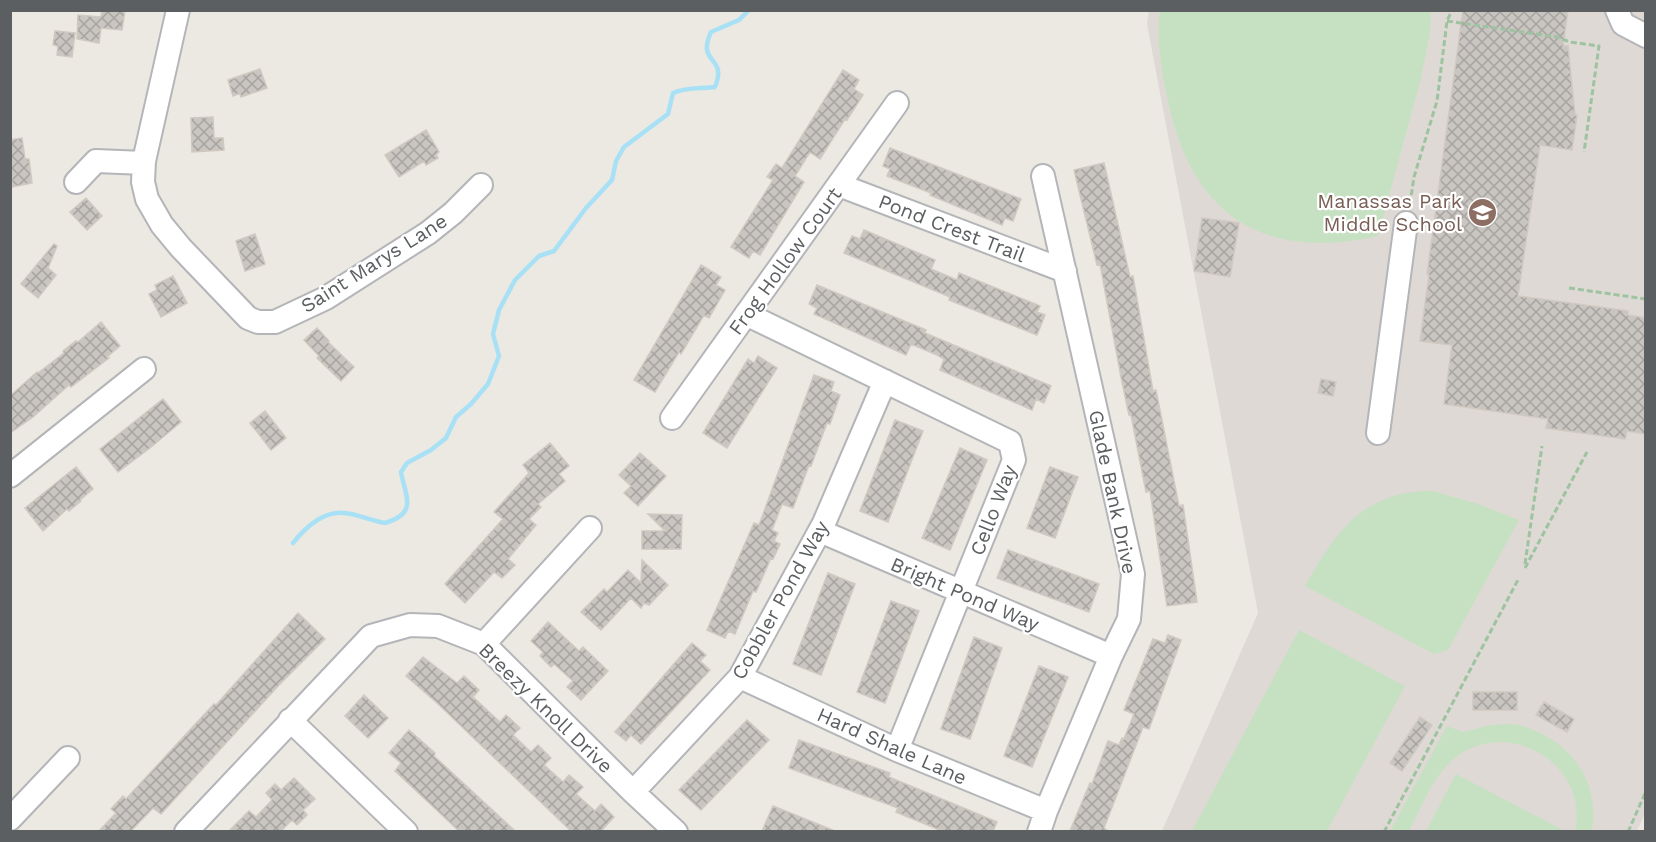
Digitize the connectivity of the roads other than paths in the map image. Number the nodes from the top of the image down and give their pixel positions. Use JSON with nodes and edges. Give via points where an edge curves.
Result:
{"nodes":[{"id":1,"x":178,"y":10,"type":"edge"},
{"id":2,"x":1617,"y":10,"type":"edge"},
{"id":3,"x":1646,"y":36,"type":"edge"},
{"id":4,"x":897,"y":103,"type":"dead end"},
{"id":5,"x":144,"y":163,"type":"junction"},
{"id":6,"x":1043,"y":176,"type":"dead end"},
{"id":7,"x":76,"y":182,"type":"dead end"},
{"id":8,"x":481,"y":185,"type":"dead end"},
{"id":9,"x":839,"y":185,"type":"junction"},
{"id":10,"x":1406,"y":223,"type":"road end"},
{"id":11,"x":1065,"y":270,"type":"junction"},
{"id":12,"x":746,"y":314,"type":"junction"},
{"id":13,"x":144,"y":369,"type":"dead end"},
{"id":14,"x":885,"y":381,"type":"junction"},
{"id":15,"x":672,"y":418,"type":"dead end"},
{"id":16,"x":1378,"y":433,"type":"dead end"},
{"id":17,"x":10,"y":476,"type":"edge"},
{"id":18,"x":590,"y":528,"type":"dead end"},
{"id":19,"x":820,"y":531,"type":"junction"},
{"id":20,"x":961,"y":592,"type":"junction"},
{"id":21,"x":484,"y":644,"type":"junction"},
{"id":22,"x":1111,"y":656,"type":"junction"},
{"id":23,"x":741,"y":677,"type":"junction"},
{"id":24,"x":290,"y":720,"type":"junction"},
{"id":25,"x":897,"y":750,"type":"junction"},
{"id":26,"x":68,"y":758,"type":"dead end"},
{"id":27,"x":633,"y":792,"type":"junction"},
{"id":28,"x":10,"y":819,"type":"edge"},
{"id":29,"x":1043,"y":821,"type":"edge"},
{"id":30,"x":186,"y":831,"type":"edge"},
{"id":31,"x":406,"y":831,"type":"edge"},
{"id":32,"x":676,"y":831,"type":"edge"}],
"edges":[{"from":1,"to":5,"type":"street","name":"Saint Marys Lane"},
{"from":2,"to":3,"type":"street","via":[[1623,24]]},
{"from":4,"to":9,"type":"street","name":"Frog Hollow Court"},
{"from":5,"to":7,"type":"street","via":[[96,161]]},
{"from":5,"to":8,"type":"street","name":"Saint Marys Lane","via":[[147,199],[162,225],[248,318],[269,323],[326,298],[428,233]]},
{"from":6,"to":11,"type":"street","name":"Glade Bank Drive"},
{"from":9,"to":11,"type":"street","name":"Pond Crest Trail"},
{"from":9,"to":12,"type":"street","name":"Frog Hollow Court"},
{"from":10,"to":16,"type":"street"},
{"from":11,"to":22,"type":"street","name":"Glade Bank Drive","via":[[1133,574],[1129,619]]},
{"from":12,"to":14,"type":"street","name":"Cello Way"},
{"from":12,"to":15,"type":"street","name":"Frog Hollow Court"},
{"from":13,"to":17,"type":"street"},
{"from":14,"to":19,"type":"street","name":"Cobbler Pond Way"},
{"from":14,"to":20,"type":"street","name":"Cello Way","via":[[1010,442],[1014,460]]},
{"from":18,"to":21,"type":"street"},
{"from":19,"to":20,"type":"street","name":"Bright Pond Way"},
{"from":19,"to":23,"type":"street","name":"Cobbler Pond Way"},
{"from":20,"to":22,"type":"street","name":"Bright Pond Way"},
{"from":20,"to":25,"type":"street","name":"Cello Way"},
{"from":21,"to":24,"type":"street","name":"Breezy Knoll Drive","via":[[438,626],[410,625],[371,636]]},
{"from":21,"to":27,"type":"street","name":"Breezy Knoll Drive"},
{"from":22,"to":29,"type":"street","name":"Glade Bank Drive"},
{"from":23,"to":25,"type":"street","name":"Hard Shale Lane"},
{"from":23,"to":27,"type":"street","name":"Cobbler Pond Way"},
{"from":24,"to":30,"type":"street","name":"Breezy Knoll Drive"},
{"from":24,"to":31,"type":"street"},
{"from":25,"to":29,"type":"street","name":"Hard Shale Lane"},
{"from":26,"to":28,"type":"street"},
{"from":27,"to":32,"type":"street","name":"Breezy Knoll Drive"}]}
